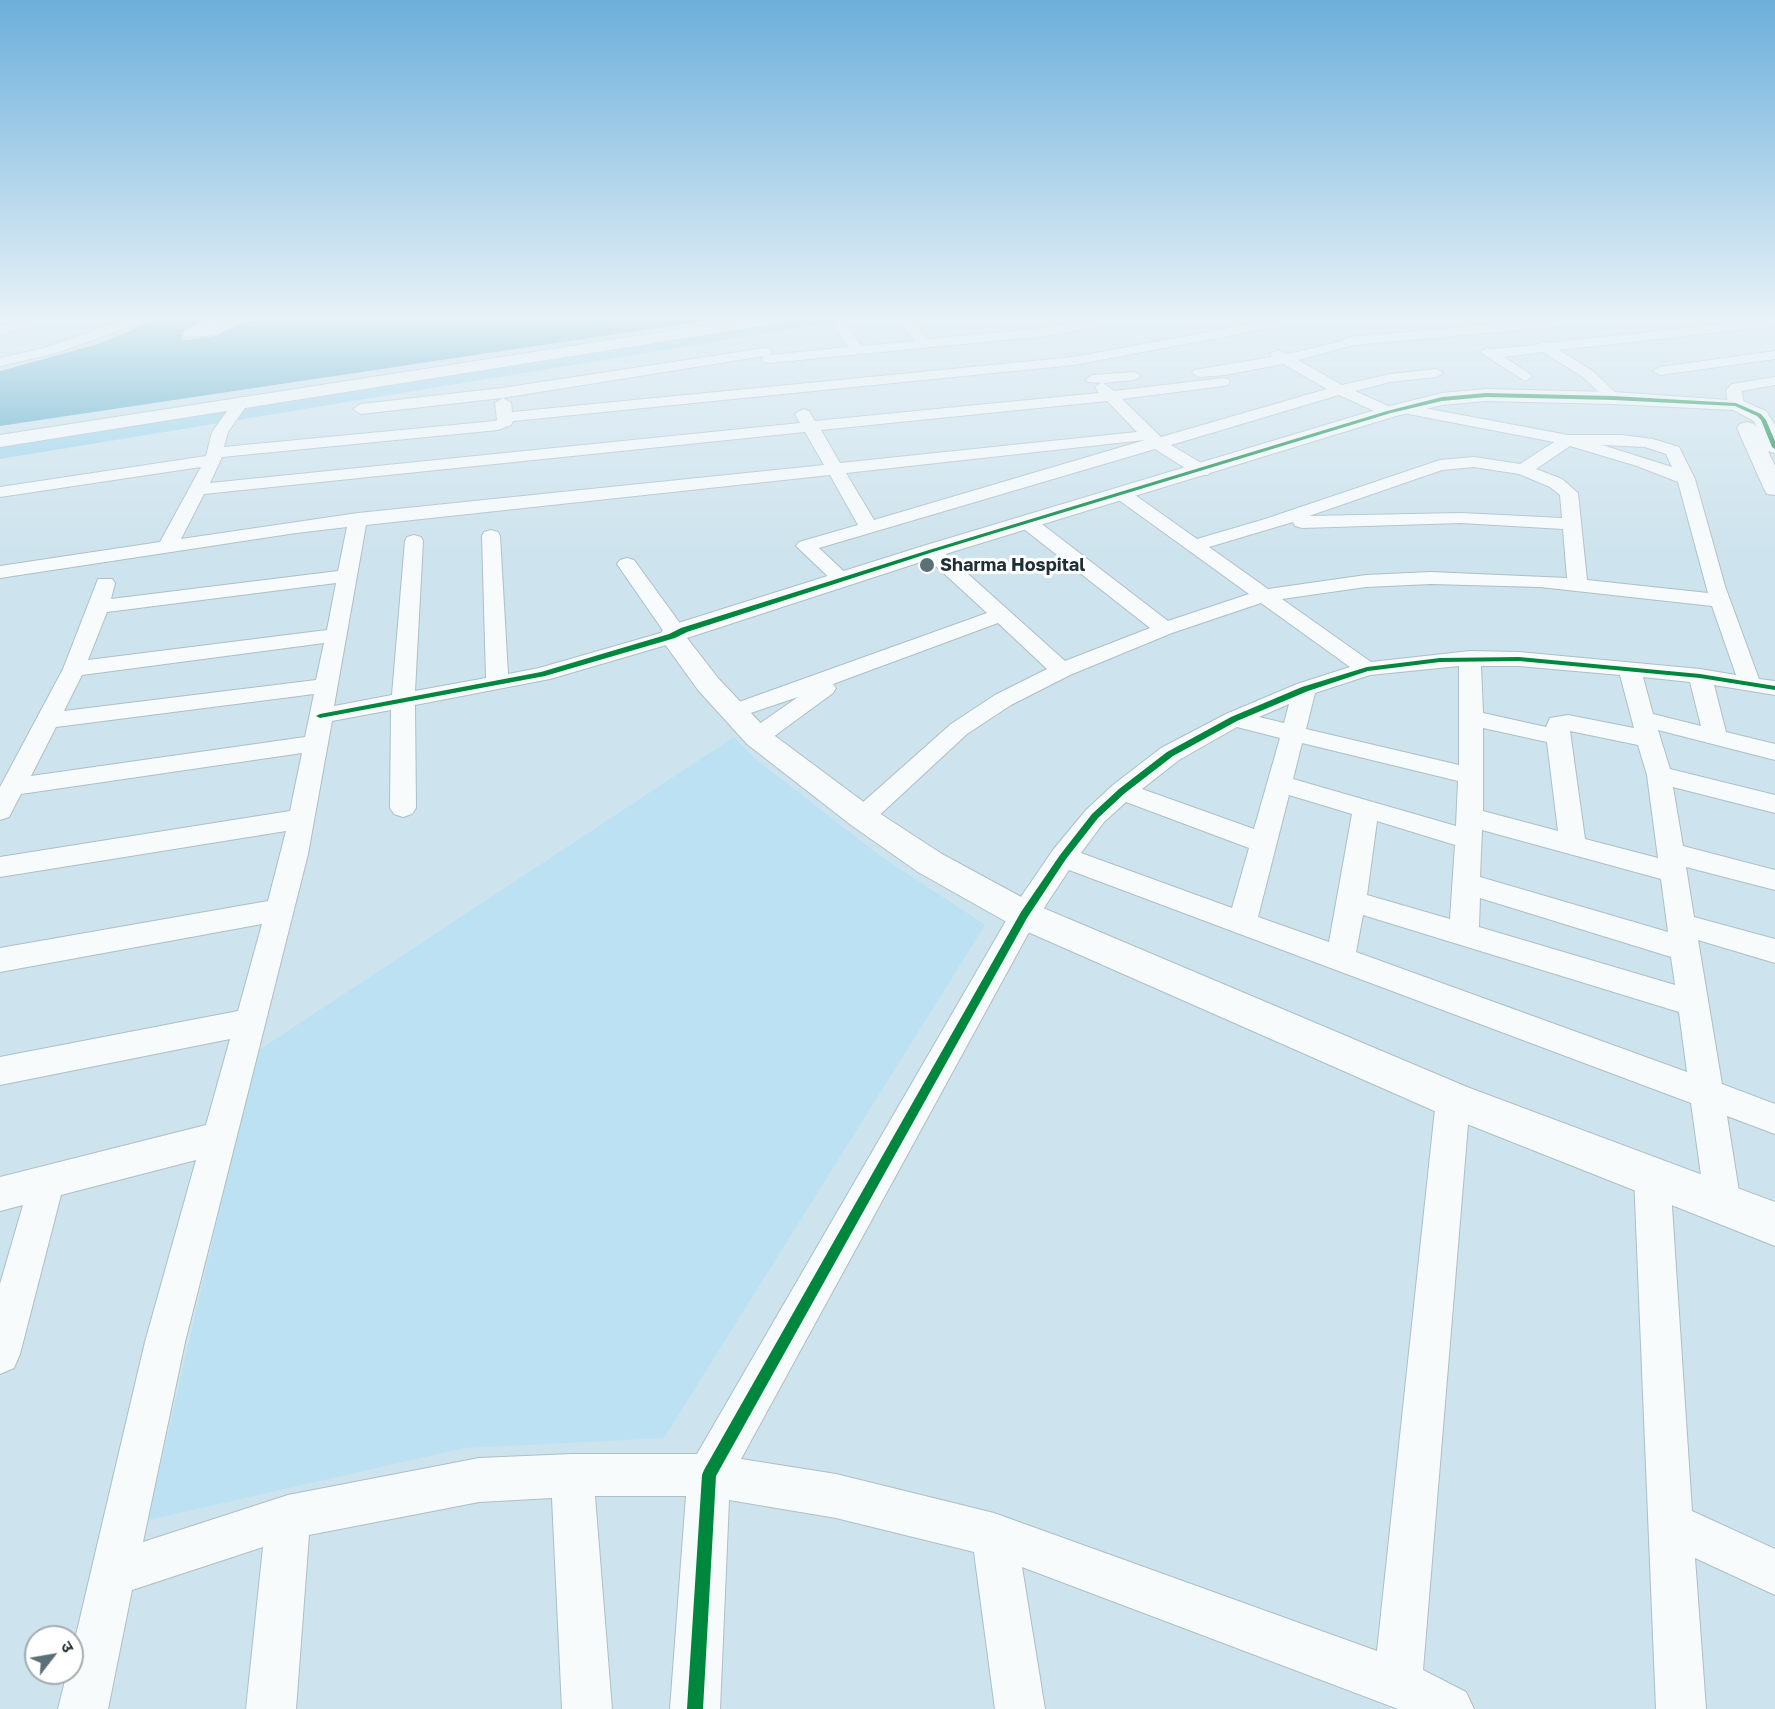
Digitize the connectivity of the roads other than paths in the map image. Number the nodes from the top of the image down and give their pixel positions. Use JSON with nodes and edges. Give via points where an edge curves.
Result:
{"nodes":[{"id":1,"x":255,"y":400,"type":"edge"},
{"id":2,"x":423,"y":400,"type":"edge"},
{"id":3,"x":502,"y":400,"type":"edge"},
{"id":4,"x":698,"y":400,"type":"edge"},
{"id":5,"x":729,"y":400,"type":"edge"},
{"id":6,"x":766,"y":400,"type":"edge"},
{"id":7,"x":794,"y":400,"type":"edge"},
{"id":8,"x":1074,"y":400,"type":"edge"},
{"id":9,"x":1114,"y":400,"type":"edge"},
{"id":10,"x":1303,"y":400,"type":"edge"},
{"id":11,"x":1366,"y":400,"type":"edge"},
{"id":12,"x":1441,"y":400,"type":"edge"},
{"id":13,"x":1742,"y":400,"type":"edge"},
{"id":14,"x":1745,"y":400,"type":"edge"},
{"id":15,"x":241,"y":402,"type":"junction"},
{"id":16,"x":756,"y":404,"type":"junction"},
{"id":17,"x":361,"y":409,"type":"dead end"},
{"id":18,"x":1396,"y":411,"type":"junction"},
{"id":19,"x":504,"y":417,"type":"junction"},
{"id":20,"x":812,"y":427,"type":"junction"},
{"id":21,"x":770,"y":431,"type":"junction"},
{"id":22,"x":1154,"y":439,"type":"junction"},
{"id":23,"x":1568,"y":440,"type":"junction"},
{"id":24,"x":0,"y":441,"type":"edge"},
{"id":25,"x":1775,"y":447,"type":"edge"},
{"id":26,"x":214,"y":457,"type":"junction"},
{"id":27,"x":835,"y":468,"type":"junction"},
{"id":28,"x":1523,"y":470,"type":"junction"},
{"id":29,"x":1202,"y":471,"type":"junction"},
{"id":30,"x":198,"y":489,"type":"junction"},
{"id":31,"x":1775,"y":489,"type":"edge"},
{"id":32,"x":0,"y":492,"type":"edge"},
{"id":33,"x":1122,"y":494,"type":"junction"},
{"id":34,"x":358,"y":519,"type":"junction"},
{"id":35,"x":1028,"y":522,"type":"junction"},
{"id":36,"x":1272,"y":523,"type":"junction"},
{"id":37,"x":1573,"y":524,"type":"junction"},
{"id":38,"x":869,"y":527,"type":"junction"},
{"id":39,"x":491,"y":536,"type":"dead end"},
{"id":40,"x":414,"y":541,"type":"dead end"},
{"id":41,"x":168,"y":545,"type":"junction"},
{"id":42,"x":1195,"y":545,"type":"junction"},
{"id":43,"x":931,"y":551,"type":"junction"},
{"id":44,"x":627,"y":564,"type":"dead end"},
{"id":45,"x":0,"y":572,"type":"edge"},
{"id":46,"x":347,"y":576,"type":"junction"},
{"id":47,"x":843,"y":580,"type":"junction"},
{"id":48,"x":105,"y":582,"type":"dead end"},
{"id":49,"x":1577,"y":584,"type":"junction"},
{"id":50,"x":1265,"y":595,"type":"junction"},
{"id":51,"x":1720,"y":601,"type":"junction"},
{"id":52,"x":99,"y":607,"type":"junction"},
{"id":53,"x":1002,"y":615,"type":"junction"},
{"id":54,"x":1165,"y":629,"type":"junction"},
{"id":55,"x":674,"y":634,"type":"junction"},
{"id":56,"x":336,"y":636,"type":"junction"},
{"id":57,"x":1470,"y":658,"type":"junction"},
{"id":58,"x":74,"y":669,"type":"junction"},
{"id":59,"x":853,"y":669,"type":"junction"},
{"id":60,"x":1368,"y":669,"type":"junction"},
{"id":61,"x":1629,"y":669,"type":"junction"},
{"id":62,"x":1062,"y":670,"type":"junction"},
{"id":63,"x":1700,"y":676,"type":"junction"},
{"id":64,"x":497,"y":683,"type":"junction"},
{"id":65,"x":1750,"y":684,"type":"junction"},
{"id":66,"x":1775,"y":688,"type":"edge"},
{"id":67,"x":1305,"y":689,"type":"junction"},
{"id":68,"x":404,"y":700,"type":"junction"},
{"id":69,"x":733,"y":712,"type":"junction"},
{"id":70,"x":321,"y":715,"type":"junction"},
{"id":71,"x":1234,"y":718,"type":"junction"},
{"id":72,"x":1471,"y":718,"type":"junction"},
{"id":73,"x":48,"y":720,"type":"junction"},
{"id":74,"x":1646,"y":729,"type":"junction"},
{"id":75,"x":1292,"y":733,"type":"junction"},
{"id":76,"x":757,"y":737,"type":"junction"},
{"id":77,"x":1558,"y":737,"type":"junction"},
{"id":78,"x":1716,"y":738,"type":"junction"},
{"id":79,"x":1775,"y":752,"type":"edge"},
{"id":80,"x":1659,"y":775,"type":"junction"},
{"id":81,"x":1471,"y":776,"type":"junction"},
{"id":82,"x":1280,"y":783,"type":"junction"},
{"id":83,"x":13,"y":787,"type":"junction"},
{"id":84,"x":1122,"y":791,"type":"junction"},
{"id":85,"x":1775,"y":804,"type":"edge"},
{"id":86,"x":403,"y":808,"type":"dead end"},
{"id":87,"x":1366,"y":809,"type":"junction"},
{"id":88,"x":0,"y":811,"type":"edge"},
{"id":89,"x":862,"y":817,"type":"junction"},
{"id":90,"x":302,"y":819,"type":"junction"},
{"id":91,"x":1469,"y":828,"type":"junction"},
{"id":92,"x":1263,"y":843,"type":"junction"},
{"id":93,"x":1573,"y":845,"type":"junction"},
{"id":94,"x":1063,"y":856,"type":"junction"},
{"id":95,"x":1672,"y":863,"type":"junction"},
{"id":96,"x":0,"y":867,"type":"edge"},
{"id":97,"x":1775,"y":880,"type":"edge"},
{"id":98,"x":1466,"y":883,"type":"junction"},
{"id":99,"x":1352,"y":901,"type":"junction"},
{"id":100,"x":280,"y":910,"type":"junction"},
{"id":101,"x":1024,"y":915,"type":"junction"},
{"id":102,"x":1242,"y":923,"type":"junction"},
{"id":103,"x":1464,"y":935,"type":"junction"},
{"id":104,"x":1683,"y":936,"type":"junction"},
{"id":105,"x":1775,"y":951,"type":"edge"},
{"id":106,"x":1340,"y":959,"type":"junction"},
{"id":107,"x":0,"y":960,"type":"edge"},
{"id":108,"x":1693,"y":1003,"type":"junction"},
{"id":109,"x":250,"y":1022,"type":"junction"},
{"id":110,"x":0,"y":1071,"type":"edge"},
{"id":111,"x":1707,"y":1095,"type":"junction"},
{"id":112,"x":1453,"y":1100,"type":"junction"},
{"id":113,"x":1775,"y":1119,"type":"edge"},
{"id":114,"x":219,"y":1138,"type":"junction"},
{"id":115,"x":1652,"y":1176,"type":"junction"},
{"id":116,"x":47,"y":1182,"type":"junction"},
{"id":117,"x":0,"y":1194,"type":"edge"},
{"id":118,"x":1724,"y":1204,"type":"junction"},
{"id":119,"x":1775,"y":1224,"type":"edge"},
{"id":120,"x":0,"y":1354,"type":"edge"},
{"id":121,"x":572,"y":1475,"type":"junction"},
{"id":122,"x":709,"y":1475,"type":"junction"},
{"id":123,"x":288,"y":1517,"type":"junction"},
{"id":124,"x":1671,"y":1524,"type":"junction"},
{"id":125,"x":994,"y":1535,"type":"junction"},
{"id":126,"x":1775,"y":1572,"type":"edge"},
{"id":127,"x":113,"y":1574,"type":"junction"},
{"id":128,"x":1398,"y":1683,"type":"junction"},
{"id":129,"x":83,"y":1709,"type":"edge"},
{"id":130,"x":271,"y":1709,"type":"edge"},
{"id":131,"x":586,"y":1709,"type":"edge"},
{"id":132,"x":695,"y":1709,"type":"edge"},
{"id":133,"x":1020,"y":1709,"type":"edge"},
{"id":134,"x":1449,"y":1709,"type":"edge"},
{"id":135,"x":1681,"y":1709,"type":"edge"}],
"edges":[{"from":1,"to":15,"type":"street"},
{"from":2,"to":17,"type":"street"},
{"from":3,"to":19,"type":"street"},
{"from":4,"to":19,"type":"street"},
{"from":5,"to":16,"type":"street"},
{"from":6,"to":16,"type":"street"},
{"from":7,"to":20,"type":"street"},
{"from":8,"to":20,"type":"street"},
{"from":9,"to":22,"type":"street"},
{"from":10,"to":22,"type":"street"},
{"from":11,"to":18,"type":"street"},
{"from":12,"to":18,"type":"street"},
{"from":13,"to":31,"type":"street"},
{"from":14,"to":25,"type":"street","via":[[1764,420]]},
{"from":15,"to":24,"type":"street"},
{"from":15,"to":26,"type":"street","via":[[220,432]]},
{"from":16,"to":21,"type":"street"},
{"from":18,"to":23,"type":"street"},
{"from":18,"to":29,"type":"street"},
{"from":19,"to":26,"type":"street","via":[[505,422],[498,425]]},
{"from":20,"to":21,"type":"street"},
{"from":20,"to":27,"type":"street"},
{"from":21,"to":30,"type":"street"},
{"from":22,"to":27,"type":"street"},
{"from":22,"to":29,"type":"street"},
{"from":22,"to":38,"type":"street"},
{"from":23,"to":28,"type":"street"},
{"from":23,"to":51,"type":"street","via":[[1686,479]]},
{"from":26,"to":30,"type":"street"},
{"from":26,"to":32,"type":"street"},
{"from":27,"to":34,"type":"street"},
{"from":27,"to":38,"type":"street"},
{"from":28,"to":36,"type":"street","via":[[1474,462],[1440,465]]},
{"from":28,"to":37,"type":"street","via":[[1569,493]]},
{"from":29,"to":33,"type":"street"},
{"from":30,"to":41,"type":"street"},
{"from":33,"to":35,"type":"street"},
{"from":33,"to":42,"type":"street"},
{"from":34,"to":41,"type":"street"},
{"from":34,"to":46,"type":"street"},
{"from":35,"to":43,"type":"street"},
{"from":35,"to":54,"type":"street"},
{"from":36,"to":37,"type":"street","via":[[1461,518]]},
{"from":36,"to":42,"type":"street"},
{"from":37,"to":49,"type":"street"},
{"from":38,"to":47,"type":"street","via":[[806,546]]},
{"from":39,"to":64,"type":"street"},
{"from":40,"to":68,"type":"street"},
{"from":41,"to":45,"type":"street"},
{"from":42,"to":50,"type":"street"},
{"from":43,"to":47,"type":"street"},
{"from":43,"to":53,"type":"street"},
{"from":44,"to":55,"type":"street"},
{"from":46,"to":52,"type":"street"},
{"from":46,"to":56,"type":"street"},
{"from":47,"to":55,"type":"street"},
{"from":48,"to":52,"type":"street"},
{"from":49,"to":50,"type":"street","via":[[1431,578],[1356,582]]},
{"from":49,"to":51,"type":"street"},
{"from":50,"to":54,"type":"street"},
{"from":50,"to":60,"type":"street"},
{"from":51,"to":65,"type":"street"},
{"from":52,"to":58,"type":"street"},
{"from":53,"to":59,"type":"street"},
{"from":53,"to":62,"type":"street"},
{"from":54,"to":62,"type":"street"},
{"from":55,"to":64,"type":"street","via":[[542,674]]},
{"from":55,"to":69,"type":"street","via":[[708,684]]},
{"from":56,"to":58,"type":"street"},
{"from":56,"to":70,"type":"street"},
{"from":57,"to":60,"type":"street"},
{"from":57,"to":61,"type":"street"},
{"from":57,"to":72,"type":"street"},
{"from":58,"to":73,"type":"street"},
{"from":59,"to":69,"type":"street"},
{"from":59,"to":76,"type":"street"},
{"from":60,"to":67,"type":"street"},
{"from":61,"to":63,"type":"street"},
{"from":61,"to":74,"type":"street"},
{"from":62,"to":89,"type":"street","via":[[1002,700],[959,729]]},
{"from":63,"to":65,"type":"street"},
{"from":63,"to":78,"type":"street"},
{"from":64,"to":68,"type":"street"},
{"from":65,"to":66,"type":"street"},
{"from":67,"to":71,"type":"street"},
{"from":67,"to":75,"type":"street"},
{"from":68,"to":70,"type":"street"},
{"from":68,"to":86,"type":"street"},
{"from":69,"to":76,"type":"street"},
{"from":70,"to":73,"type":"street"},
{"from":70,"to":83,"type":"street"},
{"from":70,"to":90,"type":"street"},
{"from":71,"to":75,"type":"street"},
{"from":71,"to":84,"type":"street","via":[[1170,754]]},
{"from":72,"to":77,"type":"street"},
{"from":72,"to":81,"type":"street"},
{"from":73,"to":83,"type":"street"},
{"from":74,"to":77,"type":"street","via":[[1561,722]]},
{"from":74,"to":78,"type":"street"},
{"from":74,"to":80,"type":"street"},
{"from":75,"to":81,"type":"street"},
{"from":75,"to":82,"type":"street"},
{"from":76,"to":89,"type":"street"},
{"from":77,"to":93,"type":"street"},
{"from":78,"to":79,"type":"street"},
{"from":80,"to":85,"type":"street"},
{"from":80,"to":95,"type":"street"},
{"from":81,"to":91,"type":"street"},
{"from":82,"to":87,"type":"street"},
{"from":82,"to":92,"type":"street"},
{"from":83,"to":88,"type":"street"},
{"from":84,"to":92,"type":"street"},
{"from":84,"to":94,"type":"street","via":[[1095,816]]},
{"from":87,"to":91,"type":"street"},
{"from":87,"to":99,"type":"street"},
{"from":89,"to":101,"type":"street","via":[[930,863]]},
{"from":90,"to":96,"type":"street"},
{"from":90,"to":100,"type":"street"},
{"from":91,"to":93,"type":"street"},
{"from":91,"to":98,"type":"street"},
{"from":92,"to":102,"type":"street"},
{"from":93,"to":95,"type":"street"},
{"from":94,"to":101,"type":"street"},
{"from":94,"to":102,"type":"street"},
{"from":95,"to":97,"type":"street"},
{"from":95,"to":104,"type":"street"},
{"from":98,"to":103,"type":"street"},
{"from":98,"to":104,"type":"street"},
{"from":99,"to":103,"type":"street"},
{"from":99,"to":106,"type":"street"},
{"from":100,"to":107,"type":"street"},
{"from":100,"to":109,"type":"street"},
{"from":101,"to":112,"type":"street"},
{"from":101,"to":122,"type":"street"},
{"from":102,"to":106,"type":"street"},
{"from":103,"to":108,"type":"street"},
{"from":104,"to":105,"type":"street"},
{"from":104,"to":108,"type":"street"},
{"from":106,"to":111,"type":"street"},
{"from":108,"to":111,"type":"street"},
{"from":109,"to":110,"type":"street"},
{"from":109,"to":114,"type":"street"},
{"from":111,"to":113,"type":"street"},
{"from":111,"to":118,"type":"street"},
{"from":112,"to":115,"type":"street"},
{"from":112,"to":128,"type":"street"},
{"from":114,"to":116,"type":"street"},
{"from":114,"to":127,"type":"street","via":[[165,1342]]},
{"from":115,"to":118,"type":"street"},
{"from":115,"to":124,"type":"street"},
{"from":116,"to":117,"type":"street"},
{"from":116,"to":120,"type":"street"},
{"from":118,"to":119,"type":"street"},
{"from":121,"to":122,"type":"street"},
{"from":121,"to":123,"type":"street","via":[[479,1480]]},
{"from":121,"to":131,"type":"street"},
{"from":122,"to":125,"type":"street","via":[[836,1496]]},
{"from":122,"to":132,"type":"street"},
{"from":123,"to":127,"type":"street"},
{"from":123,"to":130,"type":"street"},
{"from":124,"to":126,"type":"street"},
{"from":124,"to":135,"type":"street"},
{"from":125,"to":128,"type":"street"},
{"from":125,"to":133,"type":"street"},
{"from":127,"to":129,"type":"street"},
{"from":128,"to":134,"type":"street"}]}
